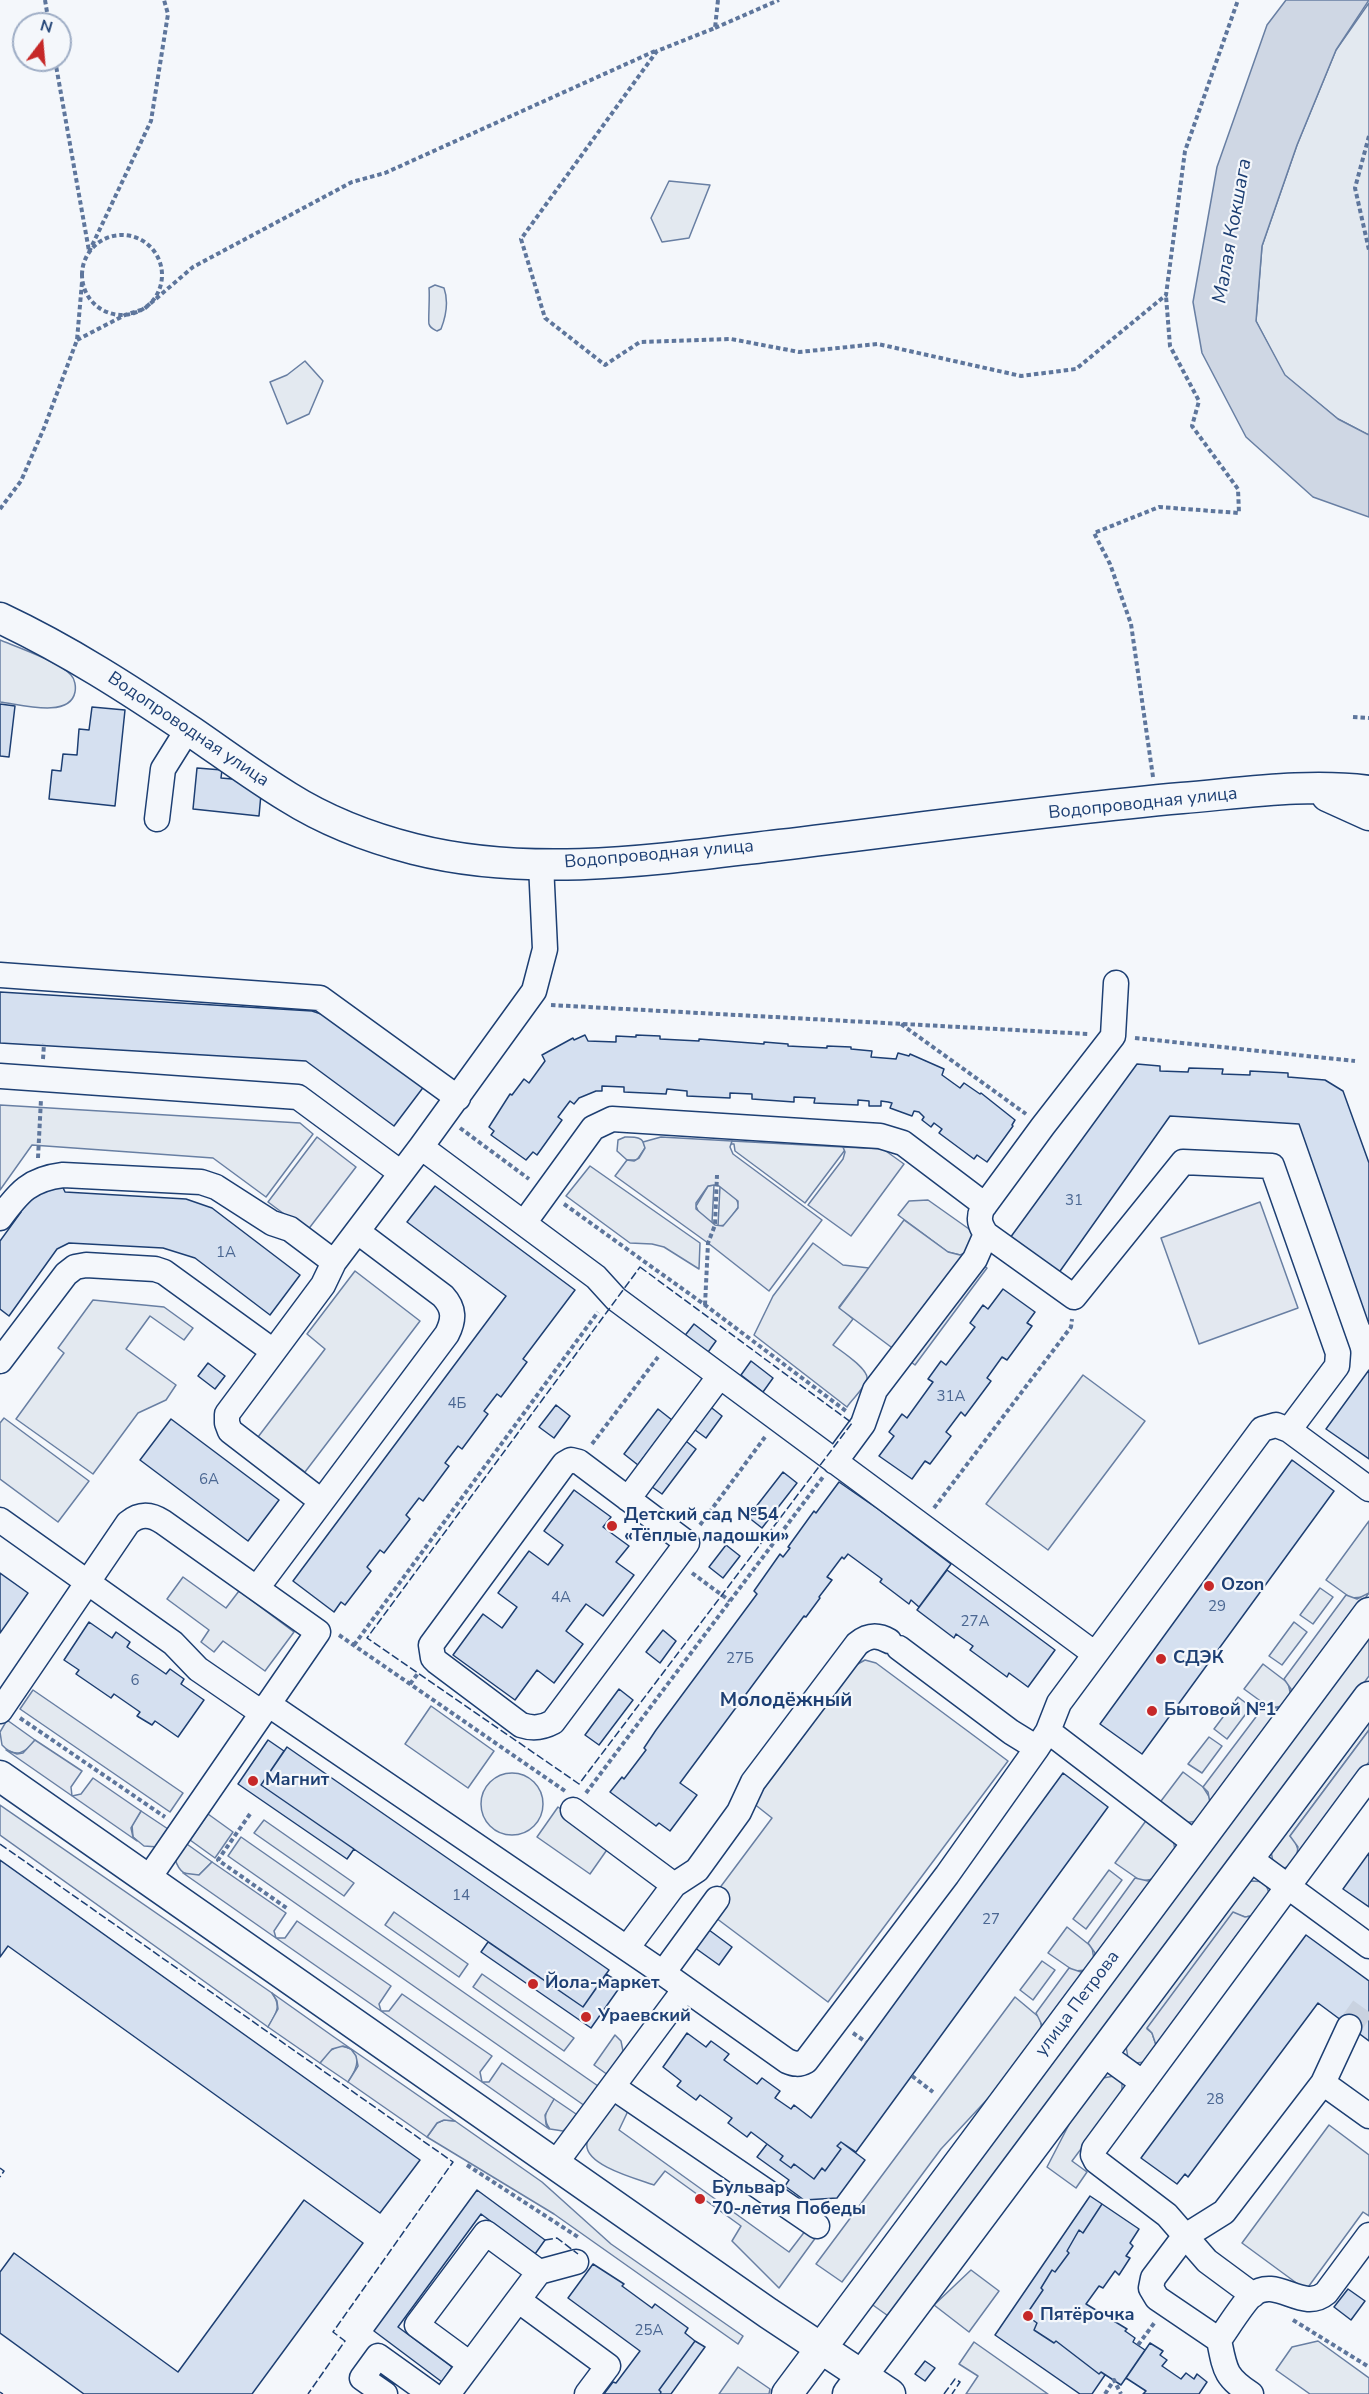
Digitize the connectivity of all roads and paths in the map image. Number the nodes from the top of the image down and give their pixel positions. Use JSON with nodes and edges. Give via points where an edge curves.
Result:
{"nodes":[{"id":1,"x":164,"y":0,"type":"edge"},
{"id":2,"x":718,"y":0,"type":"edge"},
{"id":3,"x":779,"y":0,"type":"edge"},
{"id":4,"x":1238,"y":0,"type":"edge"},
{"id":5,"x":715,"y":28,"type":"junction"},
{"id":6,"x":657,"y":51,"type":"junction"},
{"id":7,"x":58,"y":72,"type":"edge"},
{"id":8,"x":1369,"y":136,"type":"edge"},
{"id":9,"x":1369,"y":250,"type":"edge"},
{"id":10,"x":89,"y":252,"type":"junction"},
{"id":11,"x":82,"y":279,"type":"junction"},
{"id":12,"x":1166,"y":295,"type":"junction"},
{"id":13,"x":154,"y":300,"type":"junction"},
{"id":14,"x":125,"y":315,"type":"junction"},
{"id":15,"x":77,"y":340,"type":"junction"},
{"id":16,"x":0,"y":509,"type":"edge"},
{"id":17,"x":0,"y":618,"type":"edge"},
{"id":18,"x":1353,"y":717,"type":"dead end"},
{"id":19,"x":1369,"y":718,"type":"edge"},
{"id":20,"x":188,"y":729,"type":"junction"},
{"id":21,"x":1307,"y":789,"type":"junction"},
{"id":22,"x":1369,"y":791,"type":"edge"},
{"id":23,"x":1156,"y":801,"type":"junction"},
{"id":24,"x":1369,"y":815,"type":"edge"},
{"id":25,"x":157,"y":819,"type":"dead end"},
{"id":26,"x":541,"y":864,"type":"junction"},
{"id":27,"x":0,"y":975,"type":"edge"},
{"id":28,"x":1116,"y":983,"type":"dead end"},
{"id":29,"x":527,"y":1002,"type":"junction"},
{"id":30,"x":901,"y":1023,"type":"junction"},
{"id":31,"x":1113,"y":1036,"type":"junction"},
{"id":32,"x":1355,"y":1061,"type":"dead end"},
{"id":33,"x":0,"y":1076,"type":"edge"},
{"id":34,"x":42,"y":1078,"type":"junction"},
{"id":35,"x":451,"y":1107,"type":"junction"},
{"id":36,"x":1043,"y":1126,"type":"junction"},
{"id":37,"x":421,"y":1148,"type":"junction"},
{"id":38,"x":402,"y":1173,"type":"junction"},
{"id":39,"x":717,"y":1175,"type":"dead end"},
{"id":40,"x":36,"y":1181,"type":"junction"},
{"id":41,"x":547,"y":1192,"type":"junction"},
{"id":42,"x":986,"y":1205,"type":"junction"},
{"id":43,"x":0,"y":1218,"type":"edge"},
{"id":44,"x":524,"y":1223,"type":"junction"},
{"id":45,"x":358,"y":1232,"type":"junction"},
{"id":46,"x":986,"y":1234,"type":"junction"},
{"id":47,"x":334,"y":1262,"type":"junction"},
{"id":48,"x":611,"y":1295,"type":"junction"},
{"id":49,"x":1074,"y":1298,"type":"junction"},
{"id":50,"x":705,"y":1305,"type":"junction"},
{"id":51,"x":670,"y":1340,"type":"junction"},
{"id":52,"x":4,"y":1347,"type":"edge"},
{"id":53,"x":273,"y":1351,"type":"junction"},
{"id":54,"x":719,"y":1377,"type":"junction"},
{"id":55,"x":778,"y":1421,"type":"junction"},
{"id":56,"x":863,"y":1424,"type":"junction"},
{"id":57,"x":1289,"y":1430,"type":"junction"},
{"id":58,"x":579,"y":1462,"type":"junction"},
{"id":59,"x":834,"y":1462,"type":"junction"},
{"id":60,"x":1369,"y":1489,"type":"edge"},
{"id":61,"x":628,"y":1498,"type":"junction"},
{"id":62,"x":321,"y":1501,"type":"junction"},
{"id":63,"x":0,"y":1520,"type":"edge"},
{"id":64,"x":921,"y":1526,"type":"junction"},
{"id":65,"x":680,"y":1551,"type":"junction"},
{"id":66,"x":87,"y":1583,"type":"junction"},
{"id":67,"x":257,"y":1588,"type":"junction"},
{"id":68,"x":730,"y":1601,"type":"junction"},
{"id":69,"x":1369,"y":1613,"type":"edge"},
{"id":70,"x":318,"y":1632,"type":"junction"},
{"id":71,"x":354,"y":1645,"type":"junction"},
{"id":72,"x":1095,"y":1654,"type":"junction"},
{"id":73,"x":1369,"y":1696,"type":"edge"},
{"id":74,"x":265,"y":1708,"type":"junction"},
{"id":75,"x":2,"y":1709,"type":"edge"},
{"id":76,"x":1042,"y":1740,"type":"junction"},
{"id":77,"x":0,"y":1776,"type":"edge"},
{"id":78,"x":1369,"y":1777,"type":"edge"},
{"id":79,"x":576,"y":1806,"type":"junction"},
{"id":80,"x":250,"y":1814,"type":"dead end"},
{"id":81,"x":182,"y":1829,"type":"junction"},
{"id":82,"x":1196,"y":1844,"type":"junction"},
{"id":83,"x":1249,"y":1858,"type":"junction"},
{"id":84,"x":148,"y":1879,"type":"junction"},
{"id":85,"x":674,"y":1885,"type":"junction"},
{"id":86,"x":1289,"y":1887,"type":"junction"},
{"id":87,"x":717,"y":1899,"type":"dead end"},
{"id":88,"x":288,"y":1909,"type":"dead end"},
{"id":89,"x":1369,"y":1946,"type":"edge"},
{"id":90,"x":627,"y":1948,"type":"junction"},
{"id":91,"x":663,"y":1973,"type":"junction"},
{"id":92,"x":685,"y":1989,"type":"junction"},
{"id":93,"x":1349,"y":2026,"type":"tunnel mouth"},
{"id":94,"x":1103,"y":2054,"type":"junction"},
{"id":95,"x":912,"y":2076,"type":"dead end"},
{"id":96,"x":1143,"y":2083,"type":"junction"},
{"id":97,"x":1323,"y":2083,"type":"junction"},
{"id":98,"x":613,"y":2087,"type":"junction"},
{"id":99,"x":933,"y":2092,"type":"dead end"},
{"id":100,"x":1369,"y":2116,"type":"edge"},
{"id":101,"x":467,"y":2164,"type":"dead end"},
{"id":102,"x":555,"y":2164,"type":"junction"},
{"id":103,"x":816,"y":2226,"type":"dead end"},
{"id":104,"x":1369,"y":2235,"type":"edge"},
{"id":105,"x":578,"y":2237,"type":"dead end"},
{"id":106,"x":1184,"y":2237,"type":"junction"},
{"id":107,"x":576,"y":2262,"type":"dead end"},
{"id":108,"x":539,"y":2272,"type":"junction"},
{"id":109,"x":1252,"y":2295,"type":"junction"},
{"id":110,"x":518,"y":2300,"type":"junction"},
{"id":111,"x":1167,"y":2305,"type":"junction"},
{"id":112,"x":1291,"y":2319,"type":"dead end"},
{"id":113,"x":1219,"y":2340,"type":"junction"},
{"id":114,"x":1138,"y":2345,"type":"dead end"},
{"id":115,"x":821,"y":2348,"type":"junction"},
{"id":116,"x":470,"y":2364,"type":"junction"},
{"id":117,"x":1369,"y":2367,"type":"edge"},
{"id":118,"x":855,"y":2385,"type":"edge"},
{"id":119,"x":386,"y":2394,"type":"edge"},
{"id":120,"x":431,"y":2394,"type":"edge"},
{"id":121,"x":447,"y":2394,"type":"edge"},
{"id":122,"x":587,"y":2394,"type":"edge"},
{"id":123,"x":786,"y":2394,"type":"edge"},
{"id":124,"x":890,"y":2394,"type":"edge"},
{"id":125,"x":1105,"y":2394,"type":"edge"},
{"id":126,"x":1121,"y":2394,"type":"edge"},
{"id":127,"x":1251,"y":2394,"type":"edge"}],
"edges":[{"from":1,"to":10,"type":"path","via":[[168,14],[151,121]]},
{"from":2,"to":5,"type":"path"},
{"from":3,"to":5,"type":"path"},
{"from":4,"to":12,"type":"path","via":[[1185,151]]},
{"from":5,"to":6,"type":"path"},
{"from":6,"to":12,"type":"path","via":[[521,239],[545,318],[605,365],[640,342],[731,339],[799,352],[878,344],[1021,376],[1032,375],[1076,369]]},
{"from":6,"to":13,"type":"path","via":[[385,172],[342,187],[193,267]]},
{"from":7,"to":10,"type":"path"},
{"from":8,"to":9,"type":"path","via":[[1355,188]]},
{"from":10,"to":11,"type":"path"},
{"from":10,"to":13,"type":"path","via":[[112,236],[140,238],[160,259],[161,287]]},
{"from":11,"to":14,"type":"path","via":[[96,306]]},
{"from":11,"to":15,"type":"path"},
{"from":12,"to":23,"type":"path","via":[[1170,346],[1199,401],[1192,426],[1238,489],[1239,513],[1160,507],[1094,532],[1131,624]]},
{"from":13,"to":14,"type":"path","via":[[144,309]]},
{"from":14,"to":15,"type":"path"},
{"from":15,"to":16,"type":"path","via":[[21,481]]},
{"from":17,"to":20,"type":"main road","name":"Водопроводная улица","via":[[94,667]]},
{"from":18,"to":19,"type":"path"},
{"from":20,"to":25,"type":"lane","via":[[163,769]]},
{"from":20,"to":26,"type":"main road","name":"Водопроводная улица","via":[[291,799],[354,830],[414,849],[473,861]]},
{"from":21,"to":22,"type":"main road","name":"Водопроводная улица"},
{"from":21,"to":23,"type":"main road","name":"Водопроводная улица"},
{"from":21,"to":24,"type":"main road"},
{"from":23,"to":26,"type":"main road","name":"Водопроводная улица","via":[[711,853]]},
{"from":26,"to":29,"type":"lane","via":[[545,949],[538,982]]},
{"from":27,"to":35,"type":"lane","via":[[320,998]]},
{"from":28,"to":31,"type":"lane"},
{"from":29,"to":30,"type":"path"},
{"from":29,"to":35,"type":"lane"},
{"from":30,"to":31,"type":"path"},
{"from":30,"to":36,"type":"path"},
{"from":31,"to":32,"type":"path"},
{"from":31,"to":36,"type":"lane"},
{"from":33,"to":34,"type":"lane"},
{"from":34,"to":38,"type":"lane","via":[[298,1097]]},
{"from":34,"to":40,"type":"path"},
{"from":35,"to":37,"type":"lane"},
{"from":35,"to":41,"type":"path"},
{"from":36,"to":42,"type":"lane"},
{"from":37,"to":38,"type":"lane"},
{"from":37,"to":44,"type":"lane"},
{"from":38,"to":45,"type":"lane"},
{"from":39,"to":50,"type":"path"},
{"from":40,"to":43,"type":"lane","via":[[23,1190]]},
{"from":40,"to":47,"type":"lane","via":[[63,1175],[201,1182],[216,1187],[272,1223],[290,1229]]},
{"from":41,"to":42,"type":"lane","via":[[593,1128],[612,1119],[880,1136],[903,1143]]},
{"from":41,"to":44,"type":"lane"},
{"from":41,"to":50,"type":"path"},
{"from":42,"to":46,"type":"lane","via":[[980,1219]]},
{"from":44,"to":48,"type":"lane","via":[[596,1276]]},
{"from":45,"to":47,"type":"lane"},
{"from":45,"to":62,"type":"lane","via":[[443,1296],[453,1318],[447,1334]]},
{"from":46,"to":49,"type":"lane"},
{"from":46,"to":56,"type":"lane","via":[[975,1260],[875,1390]]},
{"from":47,"to":53,"type":"lane","via":[[323,1285]]},
{"from":48,"to":51,"type":"lane"},
{"from":48,"to":71,"type":"path"},
{"from":49,"to":57,"type":"lane","via":[[1183,1162],[1272,1166],[1338,1353],[1336,1366]]},
{"from":49,"to":64,"type":"path","via":[[1071,1327]]},
{"from":50,"to":56,"type":"path"},
{"from":51,"to":54,"type":"lane"},
{"from":51,"to":58,"type":"path"},
{"from":52,"to":53,"type":"lane","via":[[66,1274],[86,1265],[164,1272]]},
{"from":53,"to":62,"type":"lane","via":[[231,1407],[227,1423],[237,1437]]},
{"from":54,"to":55,"type":"lane"},
{"from":54,"to":61,"type":"lane"},
{"from":55,"to":59,"type":"lane"},
{"from":55,"to":65,"type":"path"},
{"from":56,"to":59,"type":"lane"},
{"from":57,"to":60,"type":"lane"},
{"from":57,"to":72,"type":"lane","via":[[1275,1425],[1262,1429]]},
{"from":58,"to":61,"type":"lane"},
{"from":58,"to":65,"type":"lane","via":[[571,1460],[564,1464],[433,1639],[430,1651],[437,1662],[521,1725],[546,1726],[553,1722]]},
{"from":59,"to":64,"type":"lane"},
{"from":59,"to":68,"type":"path"},
{"from":61,"to":65,"type":"lane"},
{"from":62,"to":67,"type":"lane"},
{"from":63,"to":66,"type":"lane"},
{"from":64,"to":72,"type":"lane"},
{"from":65,"to":68,"type":"path"},
{"from":66,"to":67,"type":"lane","via":[[128,1523],[145,1515],[163,1522]]},
{"from":66,"to":74,"type":"lane","via":[[173,1643],[198,1669]]},
{"from":66,"to":75,"type":"lane"},
{"from":67,"to":70,"type":"lane"},
{"from":68,"to":79,"type":"path"},
{"from":69,"to":82,"type":"main road","name":"улица Петрова"},
{"from":70,"to":71,"type":"path","via":[[330,1628]]},
{"from":70,"to":74,"type":"lane"},
{"from":71,"to":79,"type":"path"},
{"from":72,"to":76,"type":"lane","via":[[1059,1703]]},
{"from":73,"to":83,"type":"main road"},
{"from":74,"to":81,"type":"lane"},
{"from":74,"to":90,"type":"lane"},
{"from":75,"to":81,"type":"path"},
{"from":76,"to":82,"type":"lane"},
{"from":76,"to":85,"type":"lane","via":[[1011,1732],[894,1644],[869,1636],[857,1644],[753,1782],[739,1812],[697,1870]]},
{"from":76,"to":92,"type":"lane","via":[[947,1875],[806,2061],[787,2061]]},
{"from":77,"to":84,"type":"main road"},
{"from":78,"to":86,"type":"lane"},
{"from":79,"to":85,"type":"lane"},
{"from":80,"to":88,"type":"path","via":[[219,1860]]},
{"from":81,"to":84,"type":"lane"},
{"from":82,"to":115,"type":"main road","name":"улица Петрова"},
{"from":83,"to":86,"type":"lane"},
{"from":83,"to":94,"type":"main road"},
{"from":84,"to":102,"type":"main road"},
{"from":85,"to":90,"type":"lane"},
{"from":86,"to":89,"type":"lane"},
{"from":86,"to":96,"type":"lane"},
{"from":87,"to":91,"type":"lane"},
{"from":90,"to":91,"type":"lane"},
{"from":91,"to":92,"type":"lane"},
{"from":92,"to":98,"type":"lane"},
{"from":93,"to":97,"type":"lane"},
{"from":94,"to":96,"type":"lane"},
{"from":94,"to":118,"type":"main road"},
{"from":95,"to":99,"type":"path"},
{"from":96,"to":106,"type":"lane","via":[[1093,2155],[1167,2216]]},
{"from":97,"to":100,"type":"lane"},
{"from":97,"to":106,"type":"lane","via":[[1224,2212]]},
{"from":98,"to":102,"type":"lane"},
{"from":98,"to":103,"type":"lane"},
{"from":101,"to":105,"type":"path"},
{"from":102,"to":115,"type":"main road"},
{"from":104,"to":109,"type":"lane","via":[[1318,2300],[1304,2300],[1269,2289]]},
{"from":106,"to":109,"type":"lane","via":[[1207,2261]]},
{"from":106,"to":111,"type":"lane","via":[[1151,2282],[1153,2293]]},
{"from":107,"to":108,"type":"lane"},
{"from":108,"to":110,"type":"lane"},
{"from":108,"to":116,"type":"lane","via":[[486,2233],[417,2325]]},
{"from":109,"to":113,"type":"lane"},
{"from":110,"to":116,"type":"lane"},
{"from":110,"to":122,"type":"lane","via":[[608,2366]]},
{"from":111,"to":113,"type":"lane"},
{"from":111,"to":114,"type":"path"},
{"from":112,"to":117,"type":"path"},
{"from":113,"to":127,"type":"lane","via":[[1228,2376]]},
{"from":115,"to":118,"type":"main road"},
{"from":115,"to":123,"type":"main road","name":"улица Петрова"},
{"from":116,"to":121,"type":"lane"},
{"from":118,"to":124,"type":"main road"},
{"from":119,"to":120,"type":"lane","via":[[362,2378],[378,2356]]},
{"from":125,"to":126,"type":"path","via":[[1114,2380]]}]}
